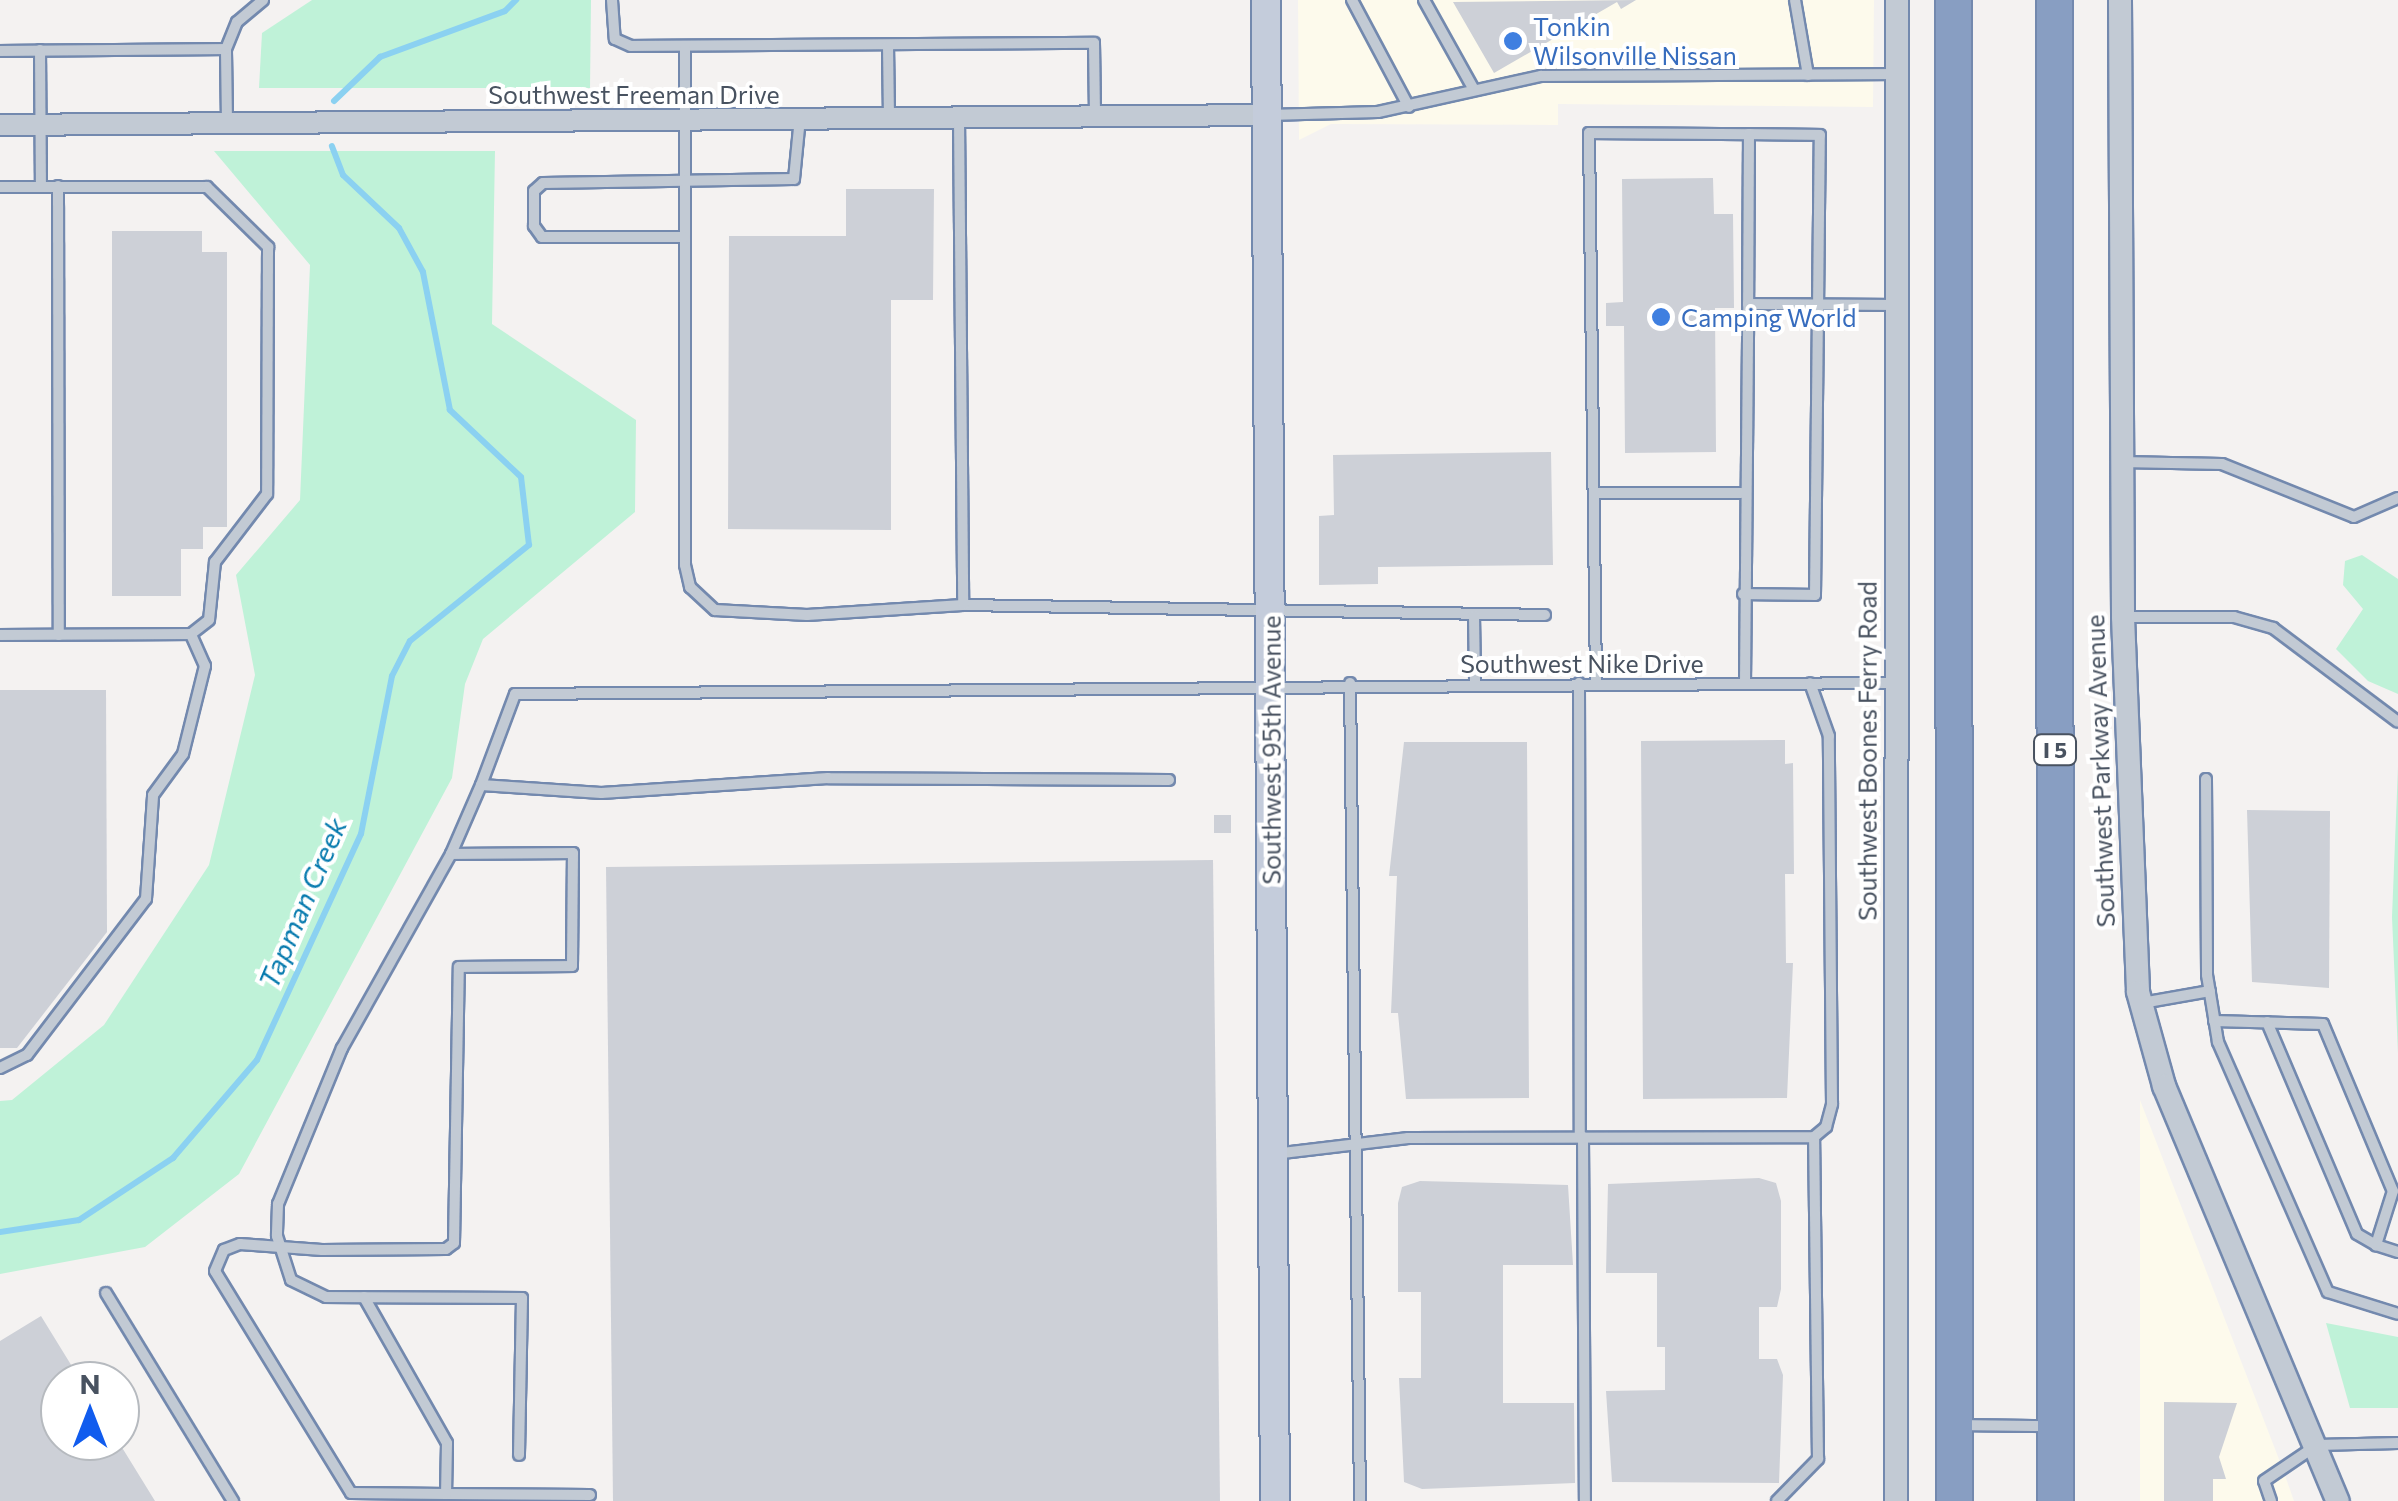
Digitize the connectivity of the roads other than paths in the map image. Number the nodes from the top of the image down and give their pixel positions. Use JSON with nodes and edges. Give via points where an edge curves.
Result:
{"nodes":[{"id":1,"x":263,"y":0,"type":"edge"},
{"id":2,"x":612,"y":0,"type":"edge"},
{"id":3,"x":1266,"y":0,"type":"edge"},
{"id":4,"x":1352,"y":0,"type":"edge"},
{"id":5,"x":1424,"y":0,"type":"edge"},
{"id":6,"x":1795,"y":0,"type":"edge"},
{"id":7,"x":1897,"y":0,"type":"edge"},
{"id":8,"x":1952,"y":0,"type":"edge"},
{"id":9,"x":2054,"y":0,"type":"edge"},
{"id":10,"x":2120,"y":0,"type":"edge"},
{"id":11,"x":888,"y":46,"type":"junction"},
{"id":12,"x":686,"y":48,"type":"junction"},
{"id":13,"x":0,"y":50,"type":"edge"},
{"id":14,"x":40,"y":50,"type":"junction"},
{"id":15,"x":226,"y":50,"type":"junction"},
{"id":16,"x":1897,"y":74,"type":"junction"},
{"id":17,"x":1808,"y":75,"type":"junction"},
{"id":18,"x":1474,"y":90,"type":"junction"},
{"id":19,"x":1409,"y":107,"type":"junction"},
{"id":20,"x":1268,"y":115,"type":"junction"},
{"id":21,"x":1095,"y":116,"type":"junction"},
{"id":22,"x":889,"y":117,"type":"junction"},
{"id":23,"x":959,"y":117,"type":"junction"},
{"id":24,"x":686,"y":118,"type":"junction"},
{"id":25,"x":800,"y":118,"type":"junction"},
{"id":26,"x":228,"y":123,"type":"junction"},
{"id":27,"x":0,"y":125,"type":"edge"},
{"id":28,"x":40,"y":125,"type":"junction"},
{"id":29,"x":1749,"y":134,"type":"junction"},
{"id":30,"x":686,"y":182,"type":"junction"},
{"id":31,"x":58,"y":186,"type":"junction"},
{"id":32,"x":0,"y":187,"type":"edge"},
{"id":33,"x":41,"y":187,"type":"junction"},
{"id":34,"x":686,"y":237,"type":"junction"},
{"id":35,"x":1748,"y":304,"type":"junction"},
{"id":36,"x":1818,"y":304,"type":"junction"},
{"id":37,"x":1893,"y":304,"type":"junction"},
{"id":38,"x":2121,"y":462,"type":"junction"},
{"id":39,"x":1594,"y":493,"type":"junction"},
{"id":40,"x":1741,"y":493,"type":"junction"},
{"id":41,"x":2398,"y":498,"type":"edge"},
{"id":42,"x":1743,"y":594,"type":"junction"},
{"id":43,"x":963,"y":604,"type":"junction"},
{"id":44,"x":1270,"y":616,"type":"junction"},
{"id":45,"x":1474,"y":616,"type":"junction"},
{"id":46,"x":1545,"y":616,"type":"dead end"},
{"id":47,"x":2122,"y":617,"type":"junction"},
{"id":48,"x":191,"y":634,"type":"junction"},
{"id":49,"x":0,"y":635,"type":"edge"},
{"id":50,"x":59,"y":635,"type":"junction"},
{"id":51,"x":1270,"y":683,"type":"junction"},
{"id":52,"x":1350,"y":683,"type":"junction"},
{"id":53,"x":1475,"y":683,"type":"junction"},
{"id":54,"x":1578,"y":683,"type":"junction"},
{"id":55,"x":1596,"y":683,"type":"junction"},
{"id":56,"x":1745,"y":683,"type":"junction"},
{"id":57,"x":1810,"y":683,"type":"junction"},
{"id":58,"x":1893,"y":683,"type":"junction"},
{"id":59,"x":2398,"y":722,"type":"edge"},
{"id":60,"x":2206,"y":779,"type":"dead end"},
{"id":61,"x":1169,"y":780,"type":"dead end"},
{"id":62,"x":481,"y":785,"type":"junction"},
{"id":63,"x":451,"y":854,"type":"junction"},
{"id":64,"x":2210,"y":991,"type":"junction"},
{"id":65,"x":2140,"y":1003,"type":"junction"},
{"id":66,"x":2214,"y":1021,"type":"junction"},
{"id":67,"x":2267,"y":1022,"type":"junction"},
{"id":68,"x":0,"y":1068,"type":"edge"},
{"id":69,"x":1582,"y":1137,"type":"junction"},
{"id":70,"x":1814,"y":1137,"type":"junction"},
{"id":71,"x":1354,"y":1147,"type":"junction"},
{"id":72,"x":1273,"y":1154,"type":"junction"},
{"id":73,"x":278,"y":1242,"type":"junction"},
{"id":74,"x":2376,"y":1245,"type":"junction"},
{"id":75,"x":2398,"y":1252,"type":"edge"},
{"id":76,"x":106,"y":1293,"type":"dead end"},
{"id":77,"x":364,"y":1297,"type":"junction"},
{"id":78,"x":2398,"y":1314,"type":"edge"},
{"id":79,"x":1954,"y":1425,"type":"junction"},
{"id":80,"x":2055,"y":1426,"type":"junction"},
{"id":81,"x":2398,"y":1443,"type":"edge"},
{"id":82,"x":2318,"y":1445,"type":"junction"},
{"id":83,"x":519,"y":1454,"type":"dead end"},
{"id":84,"x":446,"y":1494,"type":"junction"},
{"id":85,"x":590,"y":1495,"type":"dead end"},
{"id":86,"x":233,"y":1501,"type":"edge"},
{"id":87,"x":1275,"y":1501,"type":"edge"},
{"id":88,"x":1360,"y":1501,"type":"edge"},
{"id":89,"x":1585,"y":1501,"type":"edge"},
{"id":90,"x":1776,"y":1501,"type":"edge"},
{"id":91,"x":1896,"y":1501,"type":"edge"},
{"id":92,"x":1954,"y":1501,"type":"edge"},
{"id":93,"x":2056,"y":1501,"type":"edge"},
{"id":94,"x":2271,"y":1501,"type":"edge"},
{"id":95,"x":2338,"y":1501,"type":"edge"}],
"edges":[{"from":1,"to":15,"type":"lane","via":[[237,22]]},
{"from":2,"to":12,"type":"lane","via":[[615,38]]},
{"from":3,"to":20,"type":"main road","name":"Southwest 95th Avenue"},
{"from":4,"to":19,"type":"lane"},
{"from":5,"to":18,"type":"lane"},
{"from":6,"to":17,"type":"lane"},
{"from":7,"to":16,"type":"street","name":"Southwest Boones Ferry Road"},
{"from":8,"to":79,"type":"highway"},
{"from":9,"to":80,"type":"highway","number":"I 5"},
{"from":10,"to":38,"type":"street","name":"Southwest Parkway Avenue"},
{"from":11,"to":12,"type":"lane"},
{"from":11,"to":21,"type":"lane","via":[[1094,43]]},
{"from":11,"to":22,"type":"lane"},
{"from":12,"to":24,"type":"lane"},
{"from":13,"to":14,"type":"lane"},
{"from":14,"to":15,"type":"lane"},
{"from":14,"to":28,"type":"lane"},
{"from":15,"to":26,"type":"lane"},
{"from":16,"to":17,"type":"lane"},
{"from":16,"to":37,"type":"street","name":"Southwest Boones Ferry Road"},
{"from":17,"to":18,"type":"lane","via":[[1541,76]]},
{"from":18,"to":19,"type":"lane"},
{"from":19,"to":20,"type":"lane"},
{"from":20,"to":21,"type":"street","name":"Southwest Freeman Drive"},
{"from":20,"to":44,"type":"main road","name":"Southwest 95th Avenue"},
{"from":21,"to":23,"type":"street","name":"Southwest Freeman Drive"},
{"from":22,"to":23,"type":"street","name":"Southwest Freeman Drive"},
{"from":22,"to":25,"type":"street","name":"Southwest Freeman Drive"},
{"from":23,"to":43,"type":"lane"},
{"from":24,"to":25,"type":"street","name":"Southwest Freeman Drive"},
{"from":24,"to":26,"type":"street","name":"Southwest Freeman Drive"},
{"from":24,"to":30,"type":"lane"},
{"from":25,"to":30,"type":"lane","via":[[794,179]]},
{"from":26,"to":28,"type":"street","name":"Southwest Freeman Drive"},
{"from":27,"to":28,"type":"street","name":"Southwest Freeman Drive"},
{"from":28,"to":33,"type":"lane"},
{"from":29,"to":35,"type":"lane"},
{"from":29,"to":36,"type":"lane","via":[[1820,135]]},
{"from":29,"to":39,"type":"lane","via":[[1589,134]]},
{"from":30,"to":34,"type":"lane"},
{"from":30,"to":34,"type":"lane","via":[[544,183],[534,191],[534,226],[542,237]]},
{"from":31,"to":33,"type":"lane"},
{"from":31,"to":48,"type":"lane","via":[[207,188],[268,247],[267,494],[215,562],[209,620]]},
{"from":31,"to":50,"type":"lane"},
{"from":32,"to":33,"type":"lane"},
{"from":34,"to":43,"type":"lane","via":[[690,587],[715,610],[751,616]]},
{"from":35,"to":36,"type":"lane"},
{"from":35,"to":40,"type":"lane","via":[[1749,458]]},
{"from":36,"to":37,"type":"lane"},
{"from":36,"to":42,"type":"lane","via":[[1815,594]]},
{"from":37,"to":58,"type":"street","name":"Southwest Boones Ferry Road"},
{"from":38,"to":41,"type":"lane","via":[[2222,464],[2354,517]]},
{"from":38,"to":47,"type":"street","name":"Southwest Parkway Avenue"},
{"from":39,"to":40,"type":"lane"},
{"from":39,"to":55,"type":"lane"},
{"from":40,"to":42,"type":"lane"},
{"from":42,"to":56,"type":"lane"},
{"from":43,"to":44,"type":"lane"},
{"from":44,"to":45,"type":"lane"},
{"from":44,"to":51,"type":"main road","name":"Southwest 95th Avenue"},
{"from":45,"to":46,"type":"lane"},
{"from":45,"to":53,"type":"lane"},
{"from":47,"to":59,"type":"lane","via":[[2234,618],[2273,628]]},
{"from":47,"to":65,"type":"street","name":"Southwest Parkway Avenue"},
{"from":48,"to":50,"type":"lane"},
{"from":48,"to":68,"type":"lane","via":[[205,666],[184,754],[154,795],[146,899],[26,1055]]},
{"from":49,"to":50,"type":"lane"},
{"from":51,"to":52,"type":"lane","name":"Southwest Nike Drive"},
{"from":51,"to":62,"type":"lane","name":"Southwest Nike Drive","via":[[515,694]]},
{"from":51,"to":72,"type":"main road","name":"Southwest 95th Avenue"},
{"from":52,"to":53,"type":"lane","name":"Southwest Nike Drive"},
{"from":52,"to":71,"type":"lane"},
{"from":53,"to":54,"type":"lane","name":"Southwest Nike Drive"},
{"from":54,"to":55,"type":"lane","name":"Southwest Nike Drive"},
{"from":54,"to":69,"type":"lane"},
{"from":55,"to":56,"type":"lane","name":"Southwest Nike Drive"},
{"from":56,"to":57,"type":"lane","name":"Southwest Nike Drive"},
{"from":57,"to":58,"type":"lane","name":"Southwest Nike Drive"},
{"from":57,"to":70,"type":"lane","via":[[1828,736],[1832,1065],[1832,1104]]},
{"from":58,"to":91,"type":"street","name":"Southwest Boones Ferry Road"},
{"from":60,"to":64,"type":"lane"},
{"from":61,"to":62,"type":"lane","via":[[828,778],[601,793]]},
{"from":62,"to":63,"type":"lane"},
{"from":63,"to":73,"type":"lane","via":[[342,1048],[278,1204]]},
{"from":63,"to":73,"type":"lane","via":[[573,853],[572,966],[459,967],[454,1243],[446,1250],[322,1250]]},
{"from":64,"to":65,"type":"lane"},
{"from":64,"to":66,"type":"lane"},
{"from":65,"to":82,"type":"street","name":"Southwest Parkway Avenue","via":[[2170,1099]]},
{"from":66,"to":67,"type":"lane"},
{"from":66,"to":78,"type":"lane","via":[[2328,1292]]},
{"from":67,"to":74,"type":"lane","via":[[2357,1234]]},
{"from":67,"to":74,"type":"lane","via":[[2323,1024],[2392,1192]]},
{"from":69,"to":70,"type":"lane"},
{"from":69,"to":71,"type":"lane","via":[[1408,1138]]},
{"from":69,"to":89,"type":"lane"},
{"from":70,"to":90,"type":"lane","via":[[1818,1458]]},
{"from":71,"to":72,"type":"lane"},
{"from":71,"to":88,"type":"lane"},
{"from":72,"to":87,"type":"main road","name":"Southwest 95th Avenue"},
{"from":73,"to":77,"type":"lane","via":[[291,1280],[326,1296]]},
{"from":73,"to":84,"type":"lane","via":[[224,1250],[216,1260],[218,1285],[351,1493]]},
{"from":74,"to":75,"type":"lane"},
{"from":76,"to":86,"type":"lane"},
{"from":77,"to":83,"type":"lane","via":[[522,1298]]},
{"from":77,"to":84,"type":"lane","via":[[447,1442]]},
{"from":79,"to":80,"type":"lane"},
{"from":79,"to":92,"type":"highway"},
{"from":80,"to":93,"type":"highway","number":"I 5"},
{"from":81,"to":82,"type":"lane"},
{"from":82,"to":94,"type":"lane","via":[[2264,1482]]},
{"from":82,"to":95,"type":"street","name":"Southwest Parkway Avenue"},
{"from":84,"to":85,"type":"lane"}]}
